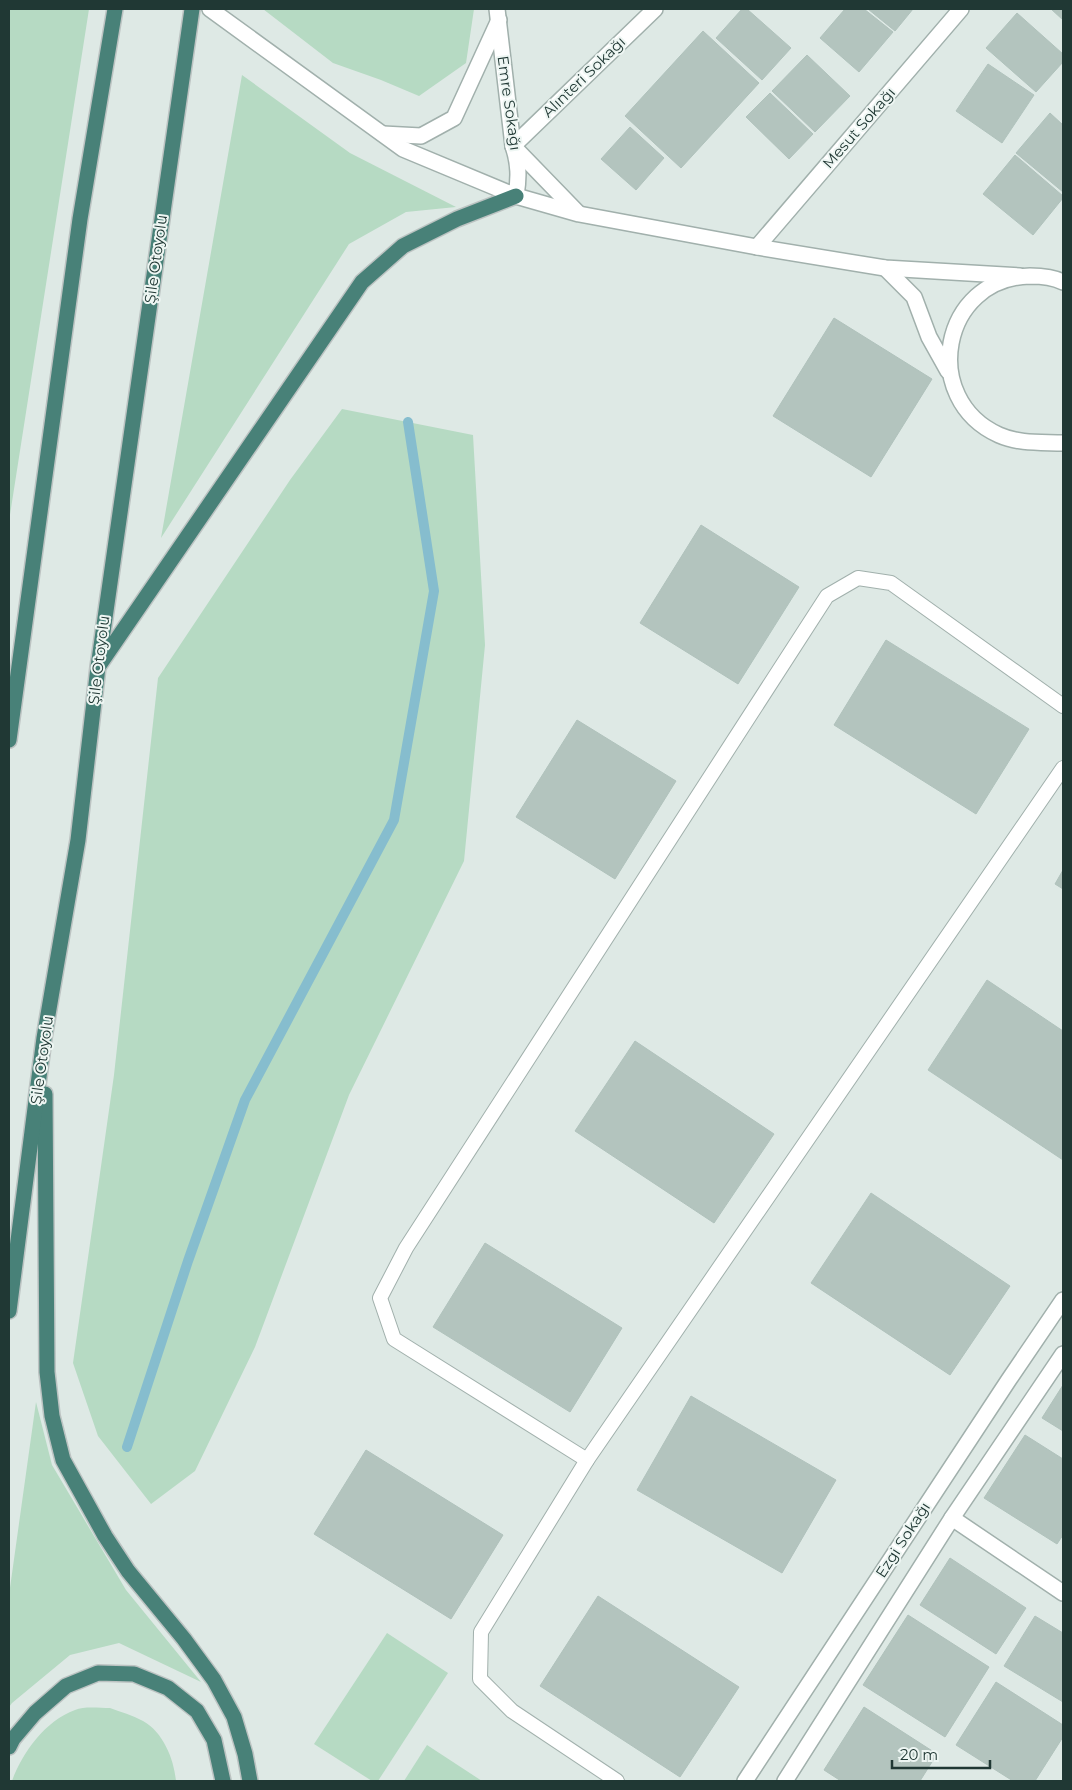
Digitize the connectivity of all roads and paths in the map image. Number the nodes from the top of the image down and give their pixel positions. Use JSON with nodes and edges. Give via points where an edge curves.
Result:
{"nodes":[{"id":1,"x":115,"y":9,"type":"edge"},
{"id":2,"x":192,"y":9,"type":"edge"},
{"id":3,"x":210,"y":9,"type":"edge"},
{"id":4,"x":654,"y":9,"type":"edge"},
{"id":5,"x":961,"y":9,"type":"edge"},
{"id":6,"x":498,"y":14,"type":"edge"},
{"id":7,"x":382,"y":134,"type":"junction"},
{"id":8,"x":513,"y":146,"type":"junction"},
{"id":9,"x":516,"y":196,"type":"junction"},
{"id":10,"x":579,"y":214,"type":"junction"},
{"id":11,"x":757,"y":247,"type":"junction"},
{"id":12,"x":885,"y":268,"type":"junction"},
{"id":13,"x":1020,"y":276,"type":"junction"},
{"id":14,"x":1063,"y":282,"type":"edge"},
{"id":15,"x":950,"y":377,"type":"junction"},
{"id":16,"x":1063,"y":436,"type":"edge"},
{"id":17,"x":1040,"y":442,"type":"junction"},
{"id":18,"x":1063,"y":444,"type":"edge"},
{"id":19,"x":98,"y":667,"type":"junction"},
{"id":20,"x":1063,"y":706,"type":"edge"},
{"id":21,"x":9,"y":740,"type":"edge"},
{"id":22,"x":1063,"y":768,"type":"edge"},
{"id":23,"x":44,"y":1038,"type":"junction"},
{"id":24,"x":1063,"y":1300,"type":"edge"},
{"id":25,"x":9,"y":1311,"type":"edge"},
{"id":26,"x":1063,"y":1354,"type":"edge"},
{"id":27,"x":587,"y":1460,"type":"junction"},
{"id":28,"x":952,"y":1518,"type":"junction"},
{"id":29,"x":1063,"y":1594,"type":"edge"},
{"id":30,"x":9,"y":1747,"type":"edge"},
{"id":31,"x":223,"y":1781,"type":"edge"},
{"id":32,"x":250,"y":1781,"type":"edge"},
{"id":33,"x":618,"y":1781,"type":"edge"},
{"id":34,"x":745,"y":1781,"type":"edge"},
{"id":35,"x":785,"y":1781,"type":"edge"}],
"edges":[{"from":1,"to":21,"type":"highway","via":[[80,219]]},
{"from":2,"to":19,"type":"highway","name":"Şile Otoyolu"},
{"from":3,"to":7,"type":"street"},
{"from":4,"to":8,"type":"street","name":"Alınteri Sokağı"},
{"from":5,"to":11,"type":"street","name":"Mesut Sokağı"},
{"from":6,"to":7,"type":"street","via":[[454,118],[421,136]]},
{"from":6,"to":8,"type":"street","name":"Emre Sokağı"},
{"from":7,"to":9,"type":"street","via":[[403,149]]},
{"from":8,"to":9,"type":"street","name":"Emre Sokağı","via":[[519,175]]},
{"from":8,"to":10,"type":"street"},
{"from":9,"to":10,"type":"street"},
{"from":9,"to":19,"type":"highway","via":[[457,219],[402,246],[362,282]]},
{"from":10,"to":11,"type":"street"},
{"from":11,"to":12,"type":"street"},
{"from":12,"to":13,"type":"street"},
{"from":12,"to":15,"type":"street","via":[[914,297],[929,337]]},
{"from":13,"to":14,"type":"street","via":[[1040,276]]},
{"from":13,"to":15,"type":"street","via":[[984,290],[958,320],[951,338]]},
{"from":15,"to":17,"type":"street","via":[[968,412],[982,425],[1020,441]]},
{"from":16,"to":17,"type":"street"},
{"from":17,"to":18,"type":"street"},
{"from":19,"to":23,"type":"highway","name":"Şile Otoyolu","via":[[78,840]]},
{"from":20,"to":27,"type":"lane","via":[[891,583],[858,578],[827,596],[406,1248],[380,1298],[394,1339]]},
{"from":22,"to":27,"type":"lane"},
{"from":23,"to":25,"type":"highway","name":"Şile Otoyolu"},
{"from":23,"to":32,"type":"highway","via":[[47,1372],[52,1416],[63,1460],[128,1571],[214,1680],[234,1717]]},
{"from":24,"to":34,"type":"street","name":"Ezgi Sokağı"},
{"from":26,"to":28,"type":"street","name":"Ezgi Sokağı"},
{"from":27,"to":33,"type":"lane","via":[[481,1632],[480,1680],[512,1711]]},
{"from":28,"to":29,"type":"street"},
{"from":28,"to":35,"type":"street","name":"Ezgi Sokağı"},
{"from":30,"to":31,"type":"highway","via":[[35,1713],[66,1686],[98,1673],[134,1674],[168,1688],[197,1711],[214,1740]]}]}
